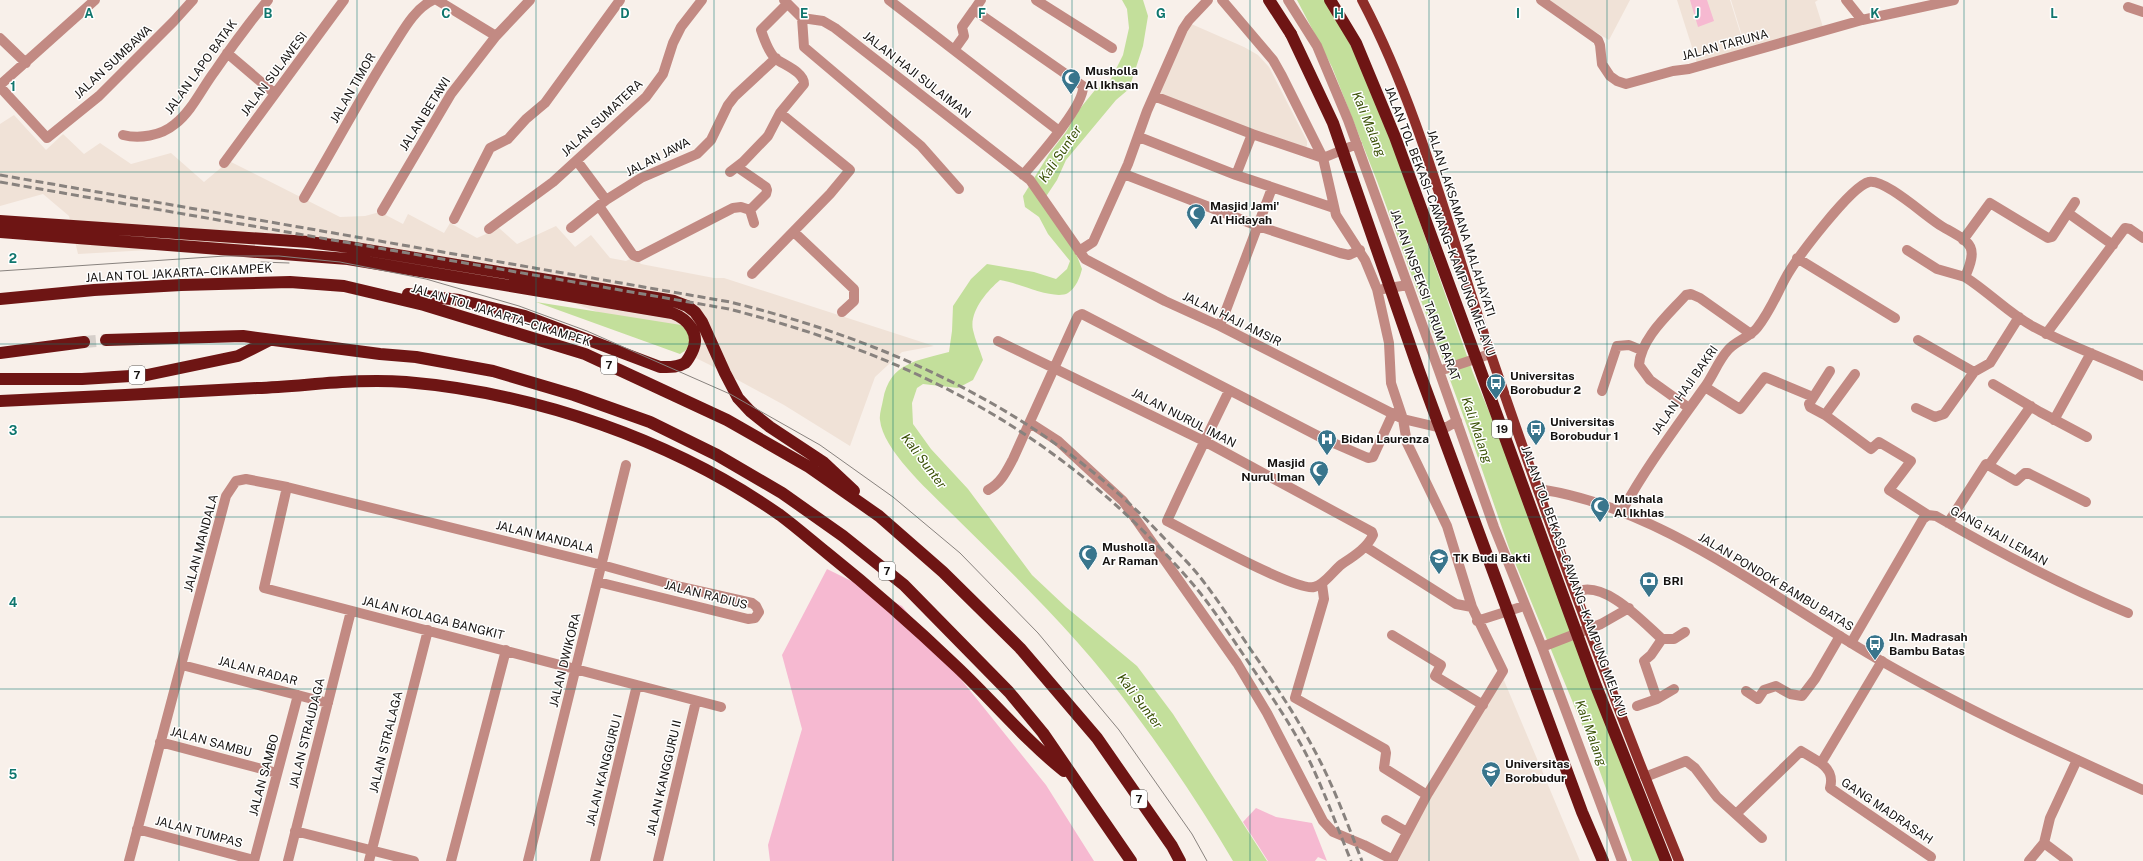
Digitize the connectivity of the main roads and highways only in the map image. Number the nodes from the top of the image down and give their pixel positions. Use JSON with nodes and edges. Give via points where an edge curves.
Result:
{"nodes":[{"id":1,"x":1269,"y":0,"type":"edge"},
{"id":2,"x":1330,"y":0,"type":"edge"},
{"id":3,"x":1362,"y":0,"type":"edge"},
{"id":4,"x":0,"y":220,"type":"edge"},
{"id":5,"x":0,"y":232,"type":"edge"},
{"id":6,"x":351,"y":287,"type":"junction"},
{"id":7,"x":0,"y":299,"type":"edge"},
{"id":8,"x":106,"y":340,"type":"tunnel mouth"},
{"id":9,"x":268,"y":341,"type":"junction"},
{"id":10,"x":84,"y":342,"type":"tunnel mouth"},
{"id":11,"x":0,"y":353,"type":"edge"},
{"id":12,"x":0,"y":379,"type":"edge"},
{"id":13,"x":0,"y":401,"type":"edge"},
{"id":14,"x":879,"y":516,"type":"junction"},
{"id":15,"x":1074,"y":779,"type":"junction"},
{"id":16,"x":1130,"y":861,"type":"edge"},
{"id":17,"x":1180,"y":861,"type":"edge"},
{"id":18,"x":1603,"y":861,"type":"edge"},
{"id":19,"x":1666,"y":861,"type":"edge"},
{"id":20,"x":1679,"y":861,"type":"edge"}],
"edges":[{"from":1,"to":18,"type":"highway","bridge":true,"via":[[1291,34],[1333,122],[1419,371],[1582,812]]},
{"from":2,"to":19,"type":"highway","name":"JALAN TOL BEKASI–CAWANG–KAMPUNG MELAYU","number":"19","bridge":true,"via":[[1356,43],[1395,137],[1594,678]]},
{"from":3,"to":20,"type":"main road","name":"JALAN LAKSAMANA MALAHAYATI","via":[[1400,78],[1486,356],[1576,592],[1585,630]]},
{"from":4,"to":14,"type":"highway","via":[[308,242],[674,301],[691,309],[702,322],[738,398],[750,411],[823,462]]},
{"from":5,"to":6,"type":"highway","via":[[307,254],[451,275],[672,313],[683,317],[691,325],[695,337],[693,350],[686,362],[674,368],[660,367],[525,316],[490,306]]},
{"from":6,"to":7,"type":"highway","name":"JALAN TOL JAKARTA–CIKAMPEK","number":"7","via":[[290,282],[181,285]]},
{"from":6,"to":14,"type":"highway","name":"JALAN TOL JAKARTA–CIKAMPEK","number":"7","via":[[424,305],[585,354],[727,420],[809,467]]},
{"from":8,"to":9,"type":"highway","number":"7","via":[[244,336]]},
{"from":9,"to":12,"type":"highway","number":"7","via":[[238,356],[147,374],[82,379]]},
{"from":9,"to":15,"type":"highway","number":"7","via":[[416,357],[493,371],[574,395],[650,422],[718,455],[782,493],[843,536],[904,585],[1009,692],[1043,733]]},
{"from":10,"to":11,"type":"highway"},
{"from":13,"to":15,"type":"highway","via":[[183,393],[345,382],[404,382],[444,386],[530,402],[621,432],[691,463],[780,515],[862,581],[957,667],[1045,756]]},
{"from":14,"to":17,"type":"highway","name":"JALAN TOL JAKARTA–CIKAMPEK","number":"7","via":[[942,572],[1020,648],[1097,738]]},
{"from":15,"to":16,"type":"highway","number":"7"}]}
